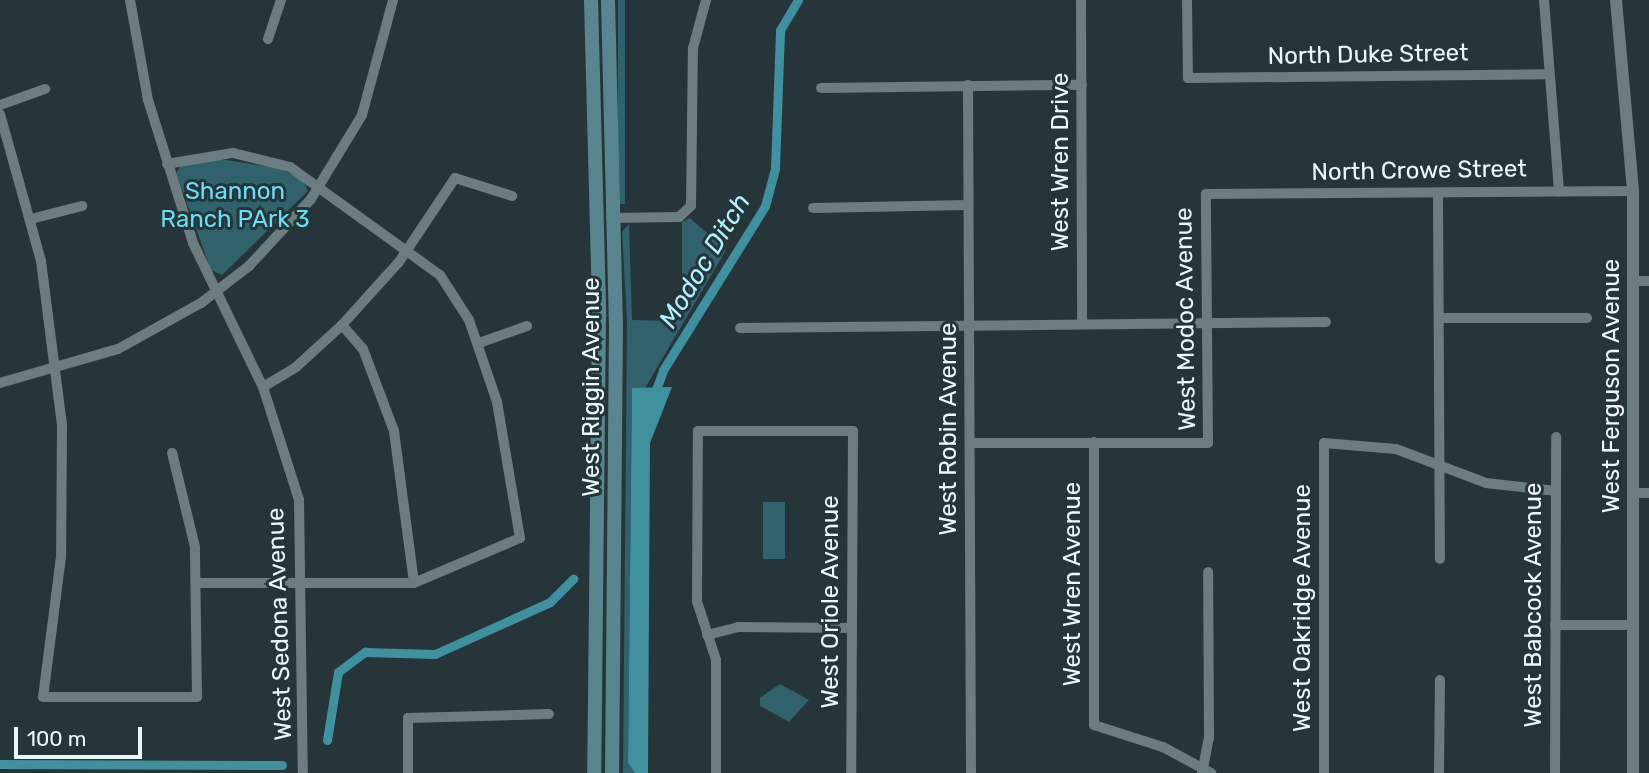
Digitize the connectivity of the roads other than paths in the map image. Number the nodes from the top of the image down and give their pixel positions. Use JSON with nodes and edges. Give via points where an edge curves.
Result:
{"nodes":[{"id":1,"x":130,"y":0,"type":"edge"},
{"id":2,"x":281,"y":0,"type":"edge"},
{"id":3,"x":393,"y":0,"type":"edge"},
{"id":4,"x":591,"y":0,"type":"edge"},
{"id":5,"x":608,"y":0,"type":"edge"},
{"id":6,"x":706,"y":0,"type":"edge"},
{"id":7,"x":1081,"y":0,"type":"edge"},
{"id":8,"x":1187,"y":0,"type":"edge"},
{"id":9,"x":1544,"y":0,"type":"edge"},
{"id":10,"x":1616,"y":0,"type":"edge"},
{"id":11,"x":268,"y":39,"type":"dead end"},
{"id":12,"x":1548,"y":74,"type":"junction"},
{"id":13,"x":968,"y":85,"type":"junction"},
{"id":14,"x":1082,"y":85,"type":"junction"},
{"id":15,"x":821,"y":88,"type":"dead end"},
{"id":16,"x":45,"y":89,"type":"dead end"},
{"id":17,"x":0,"y":105,"type":"edge"},
{"id":18,"x":0,"y":114,"type":"edge"},
{"id":19,"x":167,"y":164,"type":"junction"},
{"id":20,"x":321,"y":185,"type":"junction"},
{"id":21,"x":1559,"y":191,"type":"junction"},
{"id":22,"x":1633,"y":191,"type":"junction"},
{"id":23,"x":1438,"y":192,"type":"junction"},
{"id":24,"x":1206,"y":194,"type":"joint"},
{"id":25,"x":512,"y":196,"type":"dead end"},
{"id":26,"x":968,"y":205,"type":"junction"},
{"id":27,"x":82,"y":206,"type":"dead end"},
{"id":28,"x":813,"y":208,"type":"dead end"},
{"id":29,"x":611,"y":218,"type":"junction"},
{"id":30,"x":31,"y":219,"type":"junction"},
{"id":31,"x":409,"y":248,"type":"junction"},
{"id":32,"x":1632,"y":281,"type":"junction"},
{"id":33,"x":1649,"y":281,"type":"edge"},
{"id":34,"x":215,"y":292,"type":"junction"},
{"id":35,"x":1439,"y":318,"type":"junction"},
{"id":36,"x":1587,"y":318,"type":"dead end"},
{"id":37,"x":1207,"y":322,"type":"junction"},
{"id":38,"x":1326,"y":322,"type":"dead end"},
{"id":39,"x":1082,"y":323,"type":"junction"},
{"id":40,"x":342,"y":325,"type":"junction"},
{"id":41,"x":527,"y":326,"type":"dead end"},
{"id":42,"x":970,"y":326,"type":"junction"},
{"id":43,"x":740,"y":328,"type":"dead end"},
{"id":44,"x":479,"y":343,"type":"junction"},
{"id":45,"x":58,"y":371,"type":"junction"},
{"id":46,"x":0,"y":383,"type":"edge"},
{"id":47,"x":263,"y":387,"type":"junction"},
{"id":48,"x":1556,"y":437,"type":"dead end"},
{"id":49,"x":1094,"y":442,"type":"junction"},
{"id":50,"x":971,"y":443,"type":"junction"},
{"id":51,"x":172,"y":453,"type":"dead end"},
{"id":52,"x":1439,"y":468,"type":"junction"},
{"id":53,"x":1556,"y":491,"type":"junction"},
{"id":54,"x":1634,"y":493,"type":"junction"},
{"id":55,"x":1649,"y":493,"type":"edge"},
{"id":56,"x":1440,"y":558,"type":"dead end"},
{"id":57,"x":1208,"y":572,"type":"dead end"},
{"id":58,"x":197,"y":583,"type":"junction"},
{"id":59,"x":303,"y":583,"type":"junction"},
{"id":60,"x":414,"y":583,"type":"junction"},
{"id":61,"x":1555,"y":625,"type":"junction"},
{"id":62,"x":1633,"y":625,"type":"junction"},
{"id":63,"x":852,"y":628,"type":"junction"},
{"id":64,"x":707,"y":635,"type":"junction"},
{"id":65,"x":1440,"y":680,"type":"dead end"},
{"id":66,"x":549,"y":714,"type":"dead end"},
{"id":67,"x":1206,"y":772,"type":"edge"},
{"id":68,"x":303,"y":773,"type":"edge"},
{"id":69,"x":408,"y":773,"type":"edge"},
{"id":70,"x":594,"y":773,"type":"edge"},
{"id":71,"x":612,"y":773,"type":"edge"},
{"id":72,"x":716,"y":773,"type":"edge"},
{"id":73,"x":851,"y":773,"type":"edge"},
{"id":74,"x":971,"y":773,"type":"edge"},
{"id":75,"x":1324,"y":773,"type":"edge"},
{"id":76,"x":1439,"y":773,"type":"edge"},
{"id":77,"x":1555,"y":773,"type":"edge"},
{"id":78,"x":1633,"y":773,"type":"edge"}],
"edges":[{"from":1,"to":19,"type":"street","name":"West Sedona Avenue"},
{"from":2,"to":11,"type":"street"},
{"from":3,"to":20,"type":"street","via":[[362,115]]},
{"from":4,"to":70,"type":"main road","name":"West Riggin Avenue","via":[[599,316]]},
{"from":5,"to":29,"type":"main road","name":"West Riggin Avenue"},
{"from":6,"to":29,"type":"street","via":[[693,48],[692,197],[686,213]]},
{"from":7,"to":14,"type":"street","name":"West Wren Drive"},
{"from":8,"to":12,"type":"street","name":"North Duke Street","via":[[1188,78]]},
{"from":9,"to":12,"type":"street"},
{"from":10,"to":22,"type":"street","name":"West Ferguson Avenue"},
{"from":12,"to":21,"type":"street"},
{"from":13,"to":14,"type":"street"},
{"from":13,"to":15,"type":"street"},
{"from":13,"to":26,"type":"street","name":"West Robin Avenue"},
{"from":14,"to":39,"type":"street","name":"West Wren Drive"},
{"from":16,"to":17,"type":"street"},
{"from":18,"to":30,"type":"street"},
{"from":19,"to":20,"type":"street","via":[[216,153],[254,155]]},
{"from":19,"to":34,"type":"street","name":"West Sedona Avenue"},
{"from":20,"to":31,"type":"street"},
{"from":20,"to":34,"type":"street","via":[[289,225]]},
{"from":21,"to":22,"type":"street","name":"North Crowe Street"},
{"from":21,"to":23,"type":"street","name":"North Crowe Street"},
{"from":22,"to":32,"type":"street","name":"West Ferguson Avenue"},
{"from":23,"to":24,"type":"street","name":"North Crowe Street"},
{"from":23,"to":35,"type":"street"},
{"from":24,"to":37,"type":"street","name":"West Modoc Avenue"},
{"from":25,"to":31,"type":"street","via":[[455,178]]},
{"from":26,"to":28,"type":"street"},
{"from":26,"to":42,"type":"street","name":"West Robin Avenue"},
{"from":27,"to":30,"type":"street"},
{"from":29,"to":71,"type":"main road","name":"West Riggin Avenue","via":[[617,324]]},
{"from":30,"to":45,"type":"street"},
{"from":31,"to":40,"type":"street"},
{"from":31,"to":44,"type":"street","via":[[448,286]]},
{"from":32,"to":33,"type":"street"},
{"from":32,"to":54,"type":"street","name":"West Ferguson Avenue"},
{"from":34,"to":45,"type":"street","via":[[151,332]]},
{"from":34,"to":47,"type":"street","name":"West Sedona Avenue"},
{"from":35,"to":36,"type":"street"},
{"from":35,"to":52,"type":"street"},
{"from":37,"to":38,"type":"street"},
{"from":37,"to":39,"type":"street"},
{"from":37,"to":49,"type":"street","name":"West Modoc Avenue","via":[[1208,443]]},
{"from":39,"to":42,"type":"street"},
{"from":40,"to":47,"type":"street","via":[[296,367]]},
{"from":40,"to":60,"type":"street","via":[[363,349],[394,431]]},
{"from":41,"to":44,"type":"street"},
{"from":42,"to":43,"type":"street"},
{"from":42,"to":50,"type":"street","name":"West Robin Avenue"},
{"from":44,"to":60,"type":"street","via":[[506,437],[520,538]]},
{"from":45,"to":46,"type":"street"},
{"from":45,"to":58,"type":"street","via":[[62,546],[43,697],[197,697]]},
{"from":47,"to":59,"type":"street","name":"West Sedona Avenue","via":[[299,500]]},
{"from":48,"to":53,"type":"street","name":"West Babcock Avenue"},
{"from":49,"to":50,"type":"street"},
{"from":49,"to":67,"type":"street","name":"West Wren Avenue","via":[[1094,725],[1153,743]]},
{"from":50,"to":74,"type":"street","name":"West Robin Avenue"},
{"from":51,"to":58,"type":"street","via":[[189,508]]},
{"from":52,"to":53,"type":"street","via":[[1521,491]]},
{"from":52,"to":56,"type":"street"},
{"from":52,"to":75,"type":"street","name":"West Oakridge Avenue","via":[[1396,449],[1324,443]]},
{"from":53,"to":61,"type":"street","name":"West Babcock Avenue"},
{"from":54,"to":55,"type":"street"},
{"from":54,"to":62,"type":"street","name":"West Ferguson Avenue"},
{"from":57,"to":67,"type":"street"},
{"from":58,"to":59,"type":"street"},
{"from":59,"to":60,"type":"street"},
{"from":59,"to":68,"type":"street","name":"West Sedona Avenue"},
{"from":61,"to":62,"type":"street"},
{"from":61,"to":77,"type":"street","name":"West Babcock Avenue"},
{"from":62,"to":78,"type":"street","name":"West Ferguson Avenue"},
{"from":63,"to":64,"type":"street","via":[[738,627]]},
{"from":63,"to":64,"type":"street","name":"West Oriole Avenue","via":[[853,431],[698,431],[697,601]]},
{"from":63,"to":73,"type":"street","name":"West Oriole Avenue"},
{"from":64,"to":72,"type":"street","via":[[717,671]]},
{"from":65,"to":76,"type":"street"},
{"from":66,"to":69,"type":"street","via":[[408,718]]}]}
